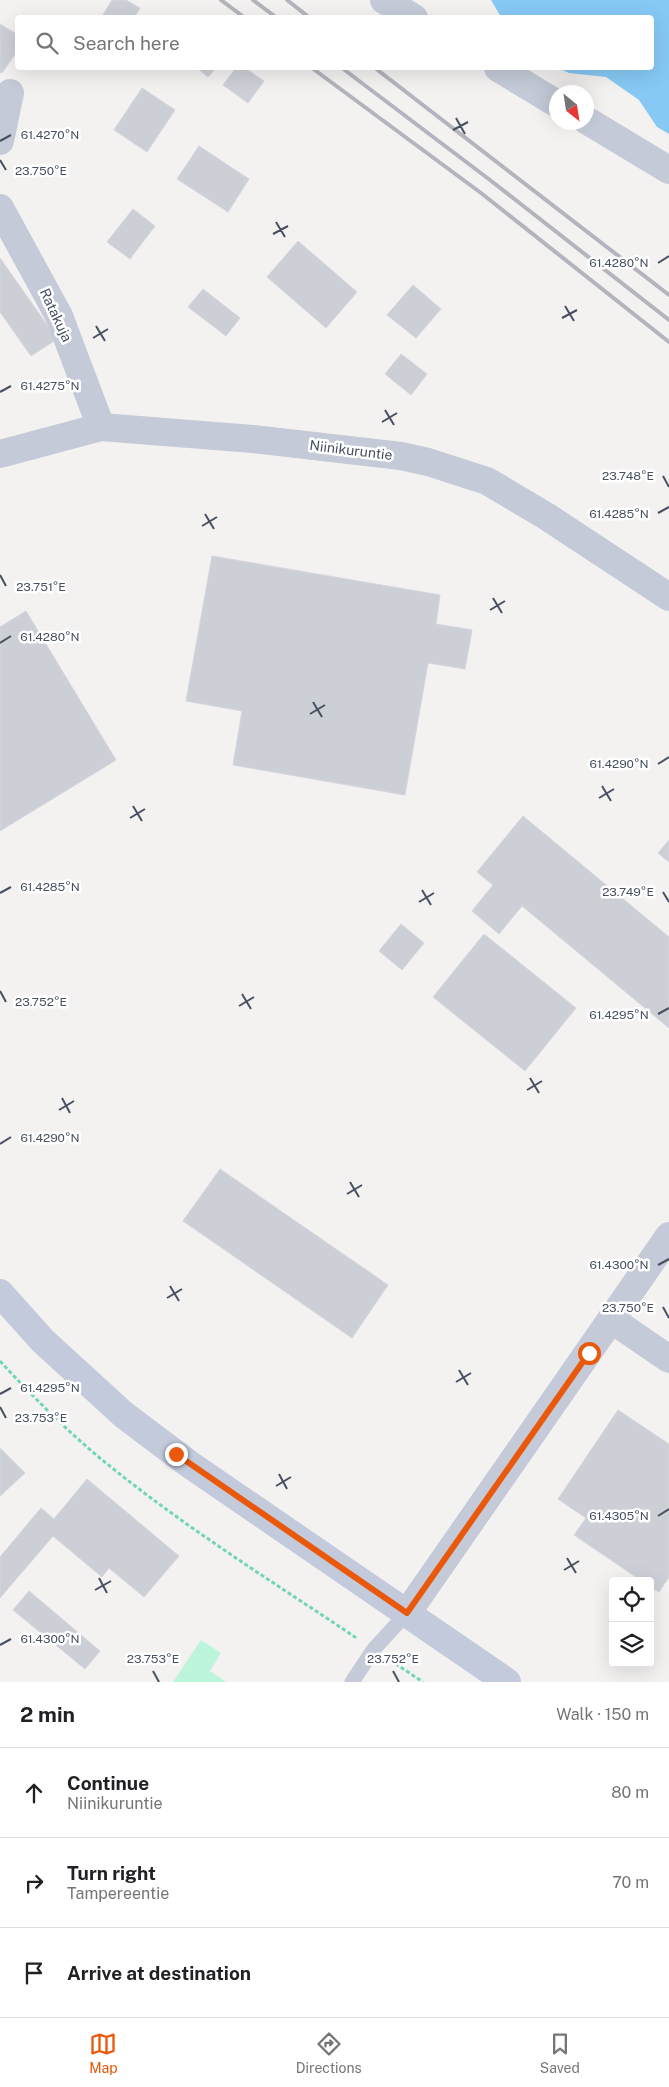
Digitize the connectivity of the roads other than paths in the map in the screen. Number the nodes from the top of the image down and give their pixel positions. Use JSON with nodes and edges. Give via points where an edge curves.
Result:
{"nodes":[{"id":1,"x":384,"y":0,"type":"edge"},
{"id":2,"x":409,"y":15,"type":"edge"},
{"id":3,"x":501,"y":70,"type":"edge"},
{"id":4,"x":10,"y":93,"type":"dead end"},
{"id":5,"x":549,"y":98,"type":"edge"},
{"id":6,"x":594,"y":125,"type":"edge"},
{"id":7,"x":0,"y":141,"type":"edge"},
{"id":8,"x":669,"y":170,"type":"edge"},
{"id":9,"x":0,"y":208,"type":"edge"},
{"id":10,"x":101,"y":427,"type":"junction"},
{"id":11,"x":0,"y":454,"type":"edge"},
{"id":12,"x":669,"y":597,"type":"edge"},
{"id":13,"x":669,"y":1236,"type":"edge"},
{"id":14,"x":0,"y":1293,"type":"edge"},
{"id":15,"x":612,"y":1320,"type":"junction"},
{"id":16,"x":669,"y":1360,"type":"edge"},
{"id":17,"x":407,"y":1613,"type":"junction"},
{"id":18,"x":352,"y":1682,"type":"edge"},
{"id":19,"x":507,"y":1682,"type":"edge"}],
"edges":[{"from":1,"to":2,"type":"street"},
{"from":3,"to":5,"type":"street"},
{"from":4,"to":7,"type":"street"},
{"from":6,"to":8,"type":"street"},
{"from":9,"to":10,"type":"street","name":"Ratakuja","via":[[59,316]]},
{"from":10,"to":11,"type":"street","name":"Niinikuruntie"},
{"from":10,"to":12,"type":"street","name":"Niinikuruntie","via":[[253,439],[428,462],[487,481]]},
{"from":13,"to":15,"type":"street"},
{"from":14,"to":17,"type":"main road","via":[[43,1341],[124,1415],[188,1464]]},
{"from":15,"to":16,"type":"street"},
{"from":15,"to":17,"type":"street"},
{"from":17,"to":18,"type":"lane","via":[[374,1649]]},
{"from":17,"to":19,"type":"main road"}]}
